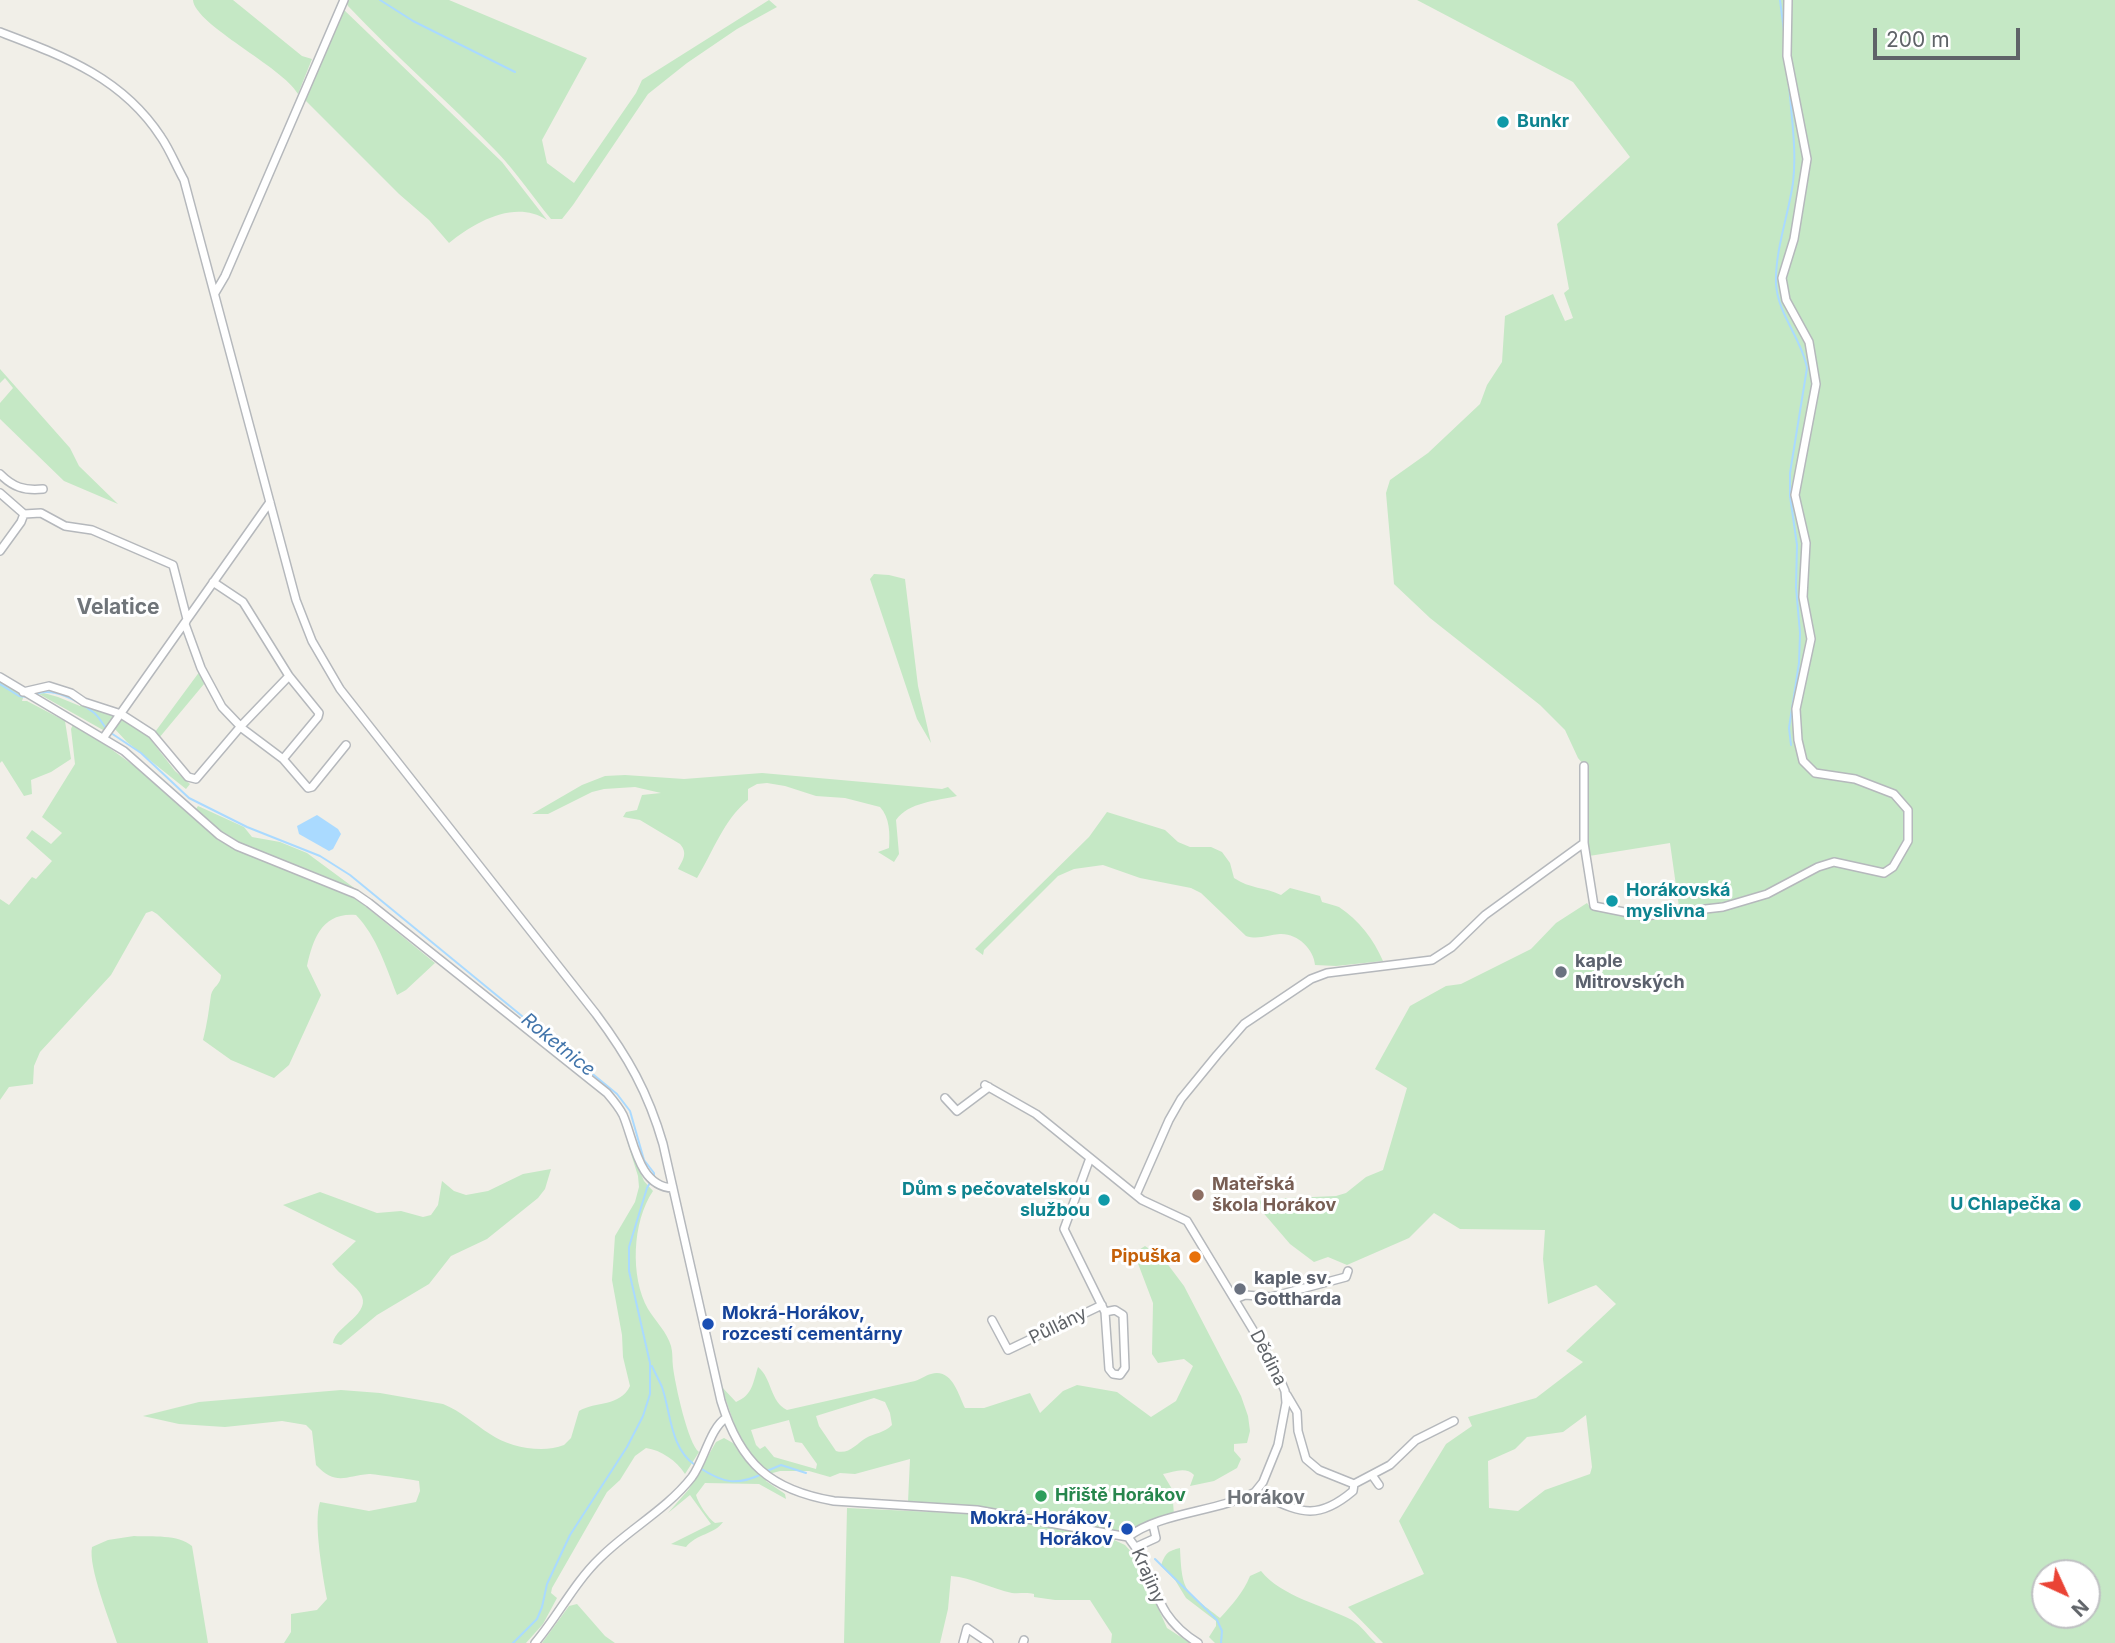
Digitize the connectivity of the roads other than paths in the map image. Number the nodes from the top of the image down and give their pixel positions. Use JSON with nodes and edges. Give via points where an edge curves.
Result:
{"nodes":[{"id":1,"x":344,"y":0,"type":"edge"},
{"id":2,"x":1788,"y":0,"type":"edge"},
{"id":3,"x":0,"y":32,"type":"edge"},
{"id":4,"x":215,"y":293,"type":"junction"},
{"id":5,"x":0,"y":474,"type":"edge"},
{"id":6,"x":43,"y":489,"type":"dead end"},
{"id":7,"x":0,"y":493,"type":"edge"},
{"id":8,"x":270,"y":502,"type":"junction"},
{"id":9,"x":24,"y":514,"type":"junction"},
{"id":10,"x":0,"y":551,"type":"edge"},
{"id":11,"x":213,"y":582,"type":"junction"},
{"id":12,"x":187,"y":619,"type":"junction"},
{"id":13,"x":289,"y":676,"type":"junction"},
{"id":14,"x":0,"y":677,"type":"edge"},
{"id":15,"x":28,"y":695,"type":"junction"},
{"id":16,"x":121,"y":714,"type":"junction"},
{"id":17,"x":241,"y":726,"type":"junction"},
{"id":18,"x":107,"y":733,"type":"junction"},
{"id":19,"x":346,"y":746,"type":"dead end"},
{"id":20,"x":283,"y":759,"type":"junction"},
{"id":21,"x":1584,"y":766,"type":"dead end"},
{"id":22,"x":1584,"y":843,"type":"junction"},
{"id":23,"x":945,"y":1098,"type":"dead end"},
{"id":24,"x":957,"y":1111,"type":"junction"},
{"id":25,"x":963,"y":1118,"type":"dead end"},
{"id":26,"x":1090,"y":1158,"type":"junction"},
{"id":27,"x":673,"y":1188,"type":"junction"},
{"id":28,"x":1136,"y":1195,"type":"junction"},
{"id":29,"x":1348,"y":1270,"type":"dead end"},
{"id":30,"x":1235,"y":1299,"type":"junction"},
{"id":31,"x":1103,"y":1309,"type":"junction"},
{"id":32,"x":992,"y":1320,"type":"dead end"},
{"id":33,"x":1285,"y":1391,"type":"junction"},
{"id":34,"x":726,"y":1418,"type":"junction"},
{"id":35,"x":1454,"y":1421,"type":"dead end"},
{"id":36,"x":1372,"y":1475,"type":"junction"},
{"id":37,"x":1354,"y":1484,"type":"junction"},
{"id":38,"x":1379,"y":1485,"type":"dead end"},
{"id":39,"x":1255,"y":1492,"type":"junction"},
{"id":40,"x":1153,"y":1525,"type":"junction"},
{"id":41,"x":1128,"y":1537,"type":"junction"},
{"id":42,"x":1136,"y":1547,"type":"junction"},
{"id":43,"x":535,"y":1643,"type":"edge"},
{"id":44,"x":963,"y":1643,"type":"edge"},
{"id":45,"x":989,"y":1643,"type":"edge"},
{"id":46,"x":1198,"y":1643,"type":"edge"}],
"edges":[{"from":1,"to":4,"type":"street"},
{"from":2,"to":22,"type":"street","via":[[1787,56],[1807,159],[1794,239],[1782,278],[1786,300],[1809,342],[1816,384],[1795,495],[1807,543],[1803,597],[1811,639],[1796,709],[1798,740],[1803,761],[1815,774],[1855,779],[1894,794],[1908,810],[1908,841],[1893,867],[1884,873],[1834,862],[1767,894],[1723,907],[1644,916],[1594,906]]},
{"from":3,"to":4,"type":"street","via":[[74,61],[113,85],[161,136],[184,180]]},
{"from":4,"to":8,"type":"street"},
{"from":5,"to":6,"type":"street","via":[[27,490]]},
{"from":7,"to":9,"type":"street"},
{"from":8,"to":11,"type":"street"},
{"from":8,"to":27,"type":"street","via":[[296,600],[320,657],[621,1049],[650,1105]]},
{"from":9,"to":10,"type":"street"},
{"from":9,"to":12,"type":"street","via":[[41,513],[65,526],[92,530],[173,565]]},
{"from":11,"to":12,"type":"street"},
{"from":11,"to":13,"type":"street","via":[[243,602]]},
{"from":12,"to":16,"type":"street"},
{"from":12,"to":17,"type":"street","via":[[209,685]]},
{"from":13,"to":17,"type":"street"},
{"from":13,"to":20,"type":"street","via":[[320,715]]},
{"from":14,"to":15,"type":"street"},
{"from":15,"to":16,"type":"street","via":[[49,686]]},
{"from":15,"to":18,"type":"street"},
{"from":16,"to":17,"type":"street","via":[[152,734],[192,779],[200,777]]},
{"from":16,"to":18,"type":"street"},
{"from":17,"to":20,"type":"street"},
{"from":18,"to":27,"type":"street","via":[[219,835],[356,894],[607,1093],[619,1108],[637,1158],[653,1179]]},
{"from":19,"to":20,"type":"street","via":[[313,787],[308,788]]},
{"from":21,"to":22,"type":"street"},
{"from":22,"to":28,"type":"street","via":[[1432,960],[1327,973],[1244,1024],[1181,1099]]},
{"from":23,"to":24,"type":"street"},
{"from":24,"to":25,"type":"street"},
{"from":24,"to":26,"type":"street","via":[[987,1086],[1036,1114]]},
{"from":26,"to":28,"type":"street"},
{"from":26,"to":31,"type":"street","name":"Půllány","via":[[1064,1229]]},
{"from":27,"to":34,"type":"street"},
{"from":28,"to":30,"type":"street","name":"Dědina","via":[[1187,1220]]},
{"from":29,"to":30,"type":"street","via":[[1346,1277],[1271,1297]]},
{"from":30,"to":33,"type":"street","name":"Dědina"},
{"from":31,"to":31,"type":"street","name":"Půllány","via":[[1109,1369],[1116,1376],[1125,1368],[1123,1315]]},
{"from":31,"to":32,"type":"street","name":"Půllány","via":[[1008,1350]]},
{"from":33,"to":37,"type":"street","via":[[1297,1412],[1306,1459],[1319,1471]]},
{"from":33,"to":39,"type":"street","name":"Dědina","via":[[1278,1445]]},
{"from":34,"to":41,"type":"street","via":[[740,1447],[763,1474],[786,1489],[834,1502],[977,1510]]},
{"from":34,"to":43,"type":"street","via":[[718,1425],[696,1471],[670,1501],[594,1563]]},
{"from":35,"to":36,"type":"street","via":[[1416,1440]]},
{"from":36,"to":37,"type":"street"},
{"from":36,"to":38,"type":"street"},
{"from":37,"to":39,"type":"street","via":[[1353,1491],[1336,1505],[1305,1513]]},
{"from":39,"to":40,"type":"street"},
{"from":40,"to":41,"type":"street"},
{"from":40,"to":42,"type":"street","via":[[1156,1538]]},
{"from":41,"to":42,"type":"street","name":"Krajiny"},
{"from":42,"to":46,"type":"street","name":"Krajiny","via":[[1163,1612]]},
{"from":44,"to":45,"type":"street","via":[[967,1628]]}]}
